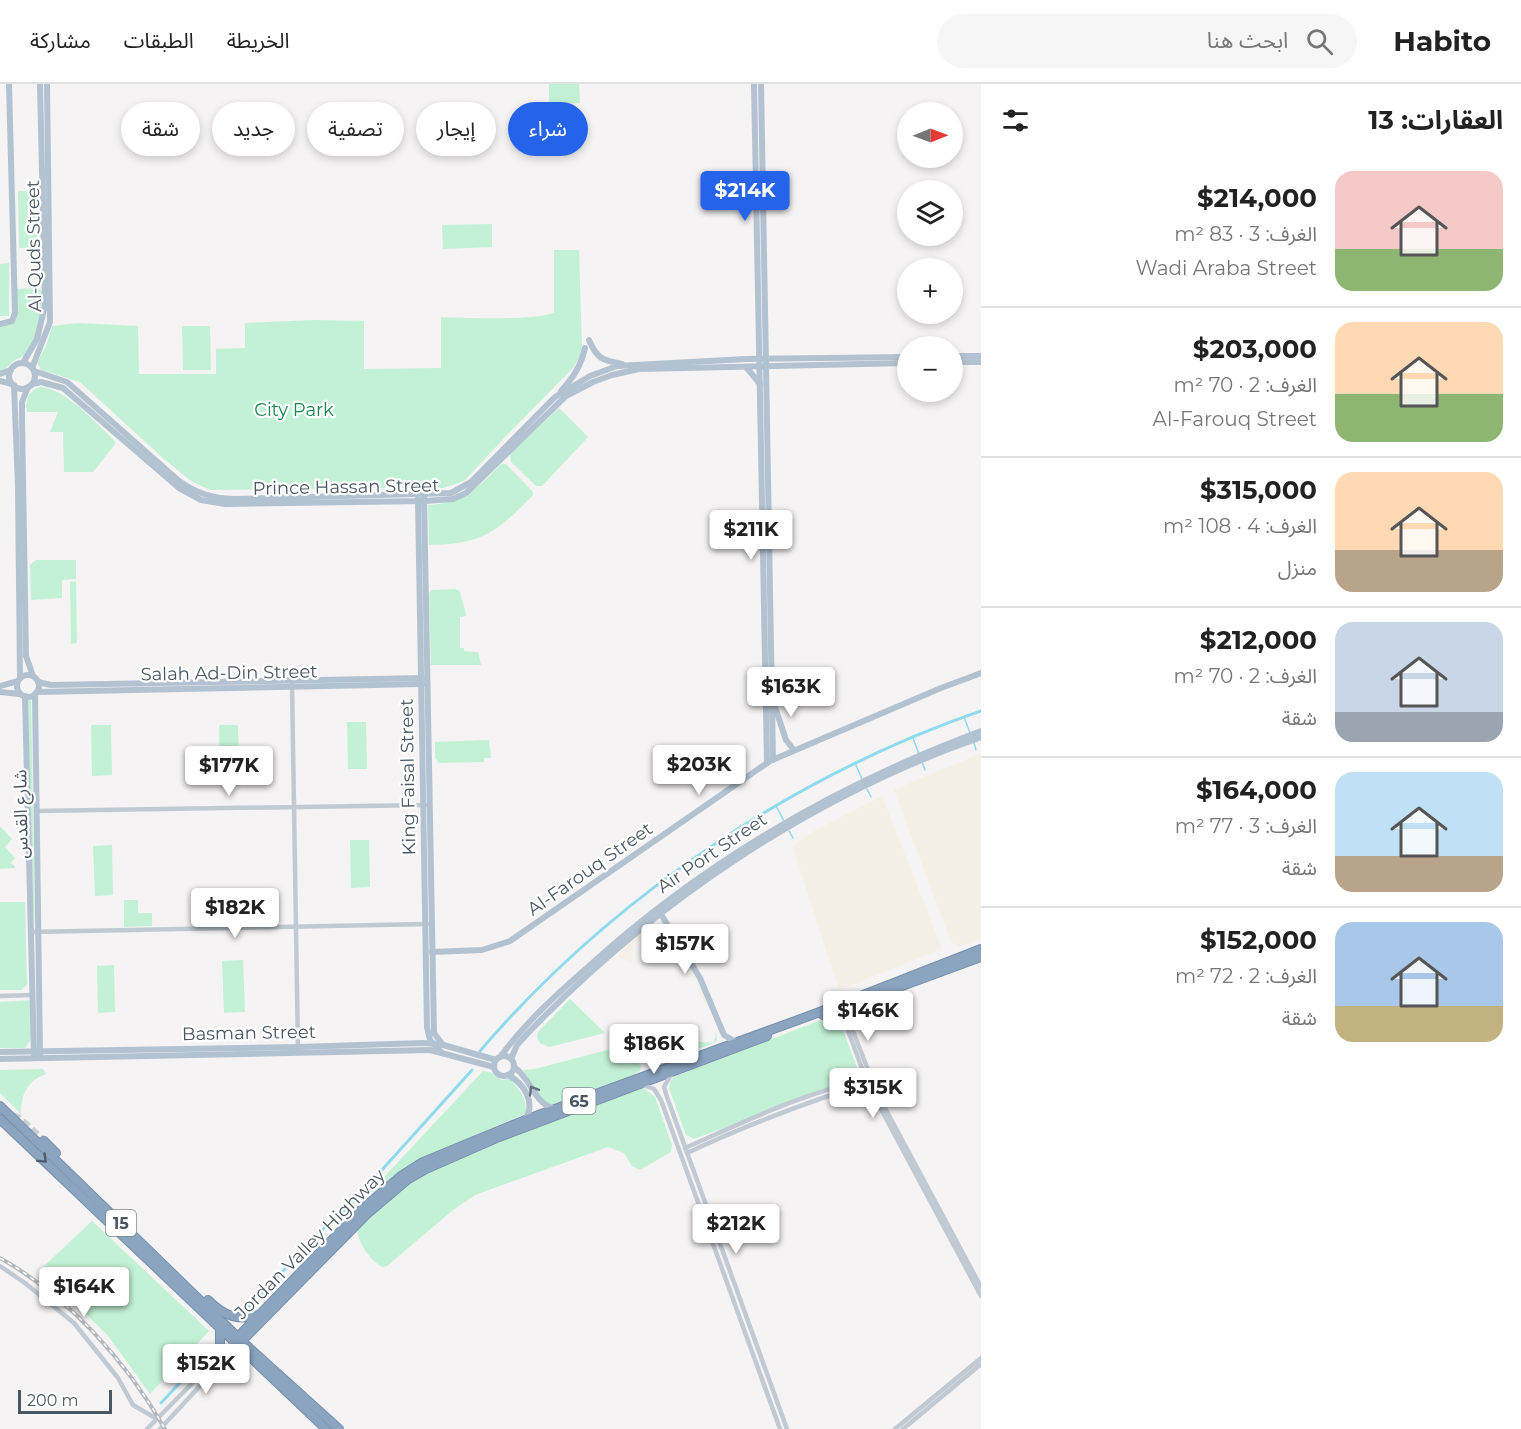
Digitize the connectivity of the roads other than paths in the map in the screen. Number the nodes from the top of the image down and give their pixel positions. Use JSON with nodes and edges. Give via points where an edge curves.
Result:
{"nodes":[{"id":1,"x":9,"y":84,"type":"edge"},
{"id":2,"x":40,"y":84,"type":"edge"},
{"id":3,"x":47,"y":84,"type":"edge"},
{"id":4,"x":754,"y":84,"type":"edge"},
{"id":5,"x":760,"y":84,"type":"edge"},
{"id":6,"x":44,"y":126,"type":"junction"},
{"id":7,"x":760,"y":205,"type":"junction"},
{"id":8,"x":46,"y":212,"type":"junction"},
{"id":9,"x":0,"y":324,"type":"edge"},
{"id":10,"x":589,"y":340,"type":"dead end"},
{"id":11,"x":762,"y":347,"type":"junction"},
{"id":12,"x":585,"y":348,"type":"dead end"},
{"id":13,"x":963,"y":356,"type":"edge"},
{"id":14,"x":981,"y":356,"type":"edge"},
{"id":15,"x":897,"y":357,"type":"edge"},
{"id":16,"x":780,"y":362,"type":"junction"},
{"id":17,"x":963,"y":362,"type":"edge"},
{"id":18,"x":981,"y":362,"type":"edge"},
{"id":19,"x":23,"y":363,"type":"junction"},
{"id":20,"x":746,"y":363,"type":"junction"},
{"id":21,"x":763,"y":363,"type":"junction"},
{"id":22,"x":897,"y":363,"type":"edge"},
{"id":23,"x":626,"y":364,"type":"junction"},
{"id":24,"x":11,"y":370,"type":"junction"},
{"id":25,"x":33,"y":370,"type":"junction"},
{"id":26,"x":0,"y":374,"type":"edge"},
{"id":27,"x":0,"y":381,"type":"edge"},
{"id":28,"x":763,"y":383,"type":"junction"},
{"id":29,"x":13,"y":384,"type":"junction"},
{"id":30,"x":30,"y":385,"type":"junction"},
{"id":31,"x":555,"y":397,"type":"junction"},
{"id":32,"x":21,"y":487,"type":"junction"},
{"id":33,"x":421,"y":498,"type":"junction"},
{"id":34,"x":438,"y":501,"type":"junction"},
{"id":35,"x":402,"y":502,"type":"junction"},
{"id":36,"x":421,"y":516,"type":"junction"},
{"id":37,"x":766,"y":529,"type":"junction"},
{"id":38,"x":23,"y":595,"type":"junction"},
{"id":39,"x":421,"y":661,"type":"junction"},
{"id":40,"x":981,"y":673,"type":"edge"},
{"id":41,"x":408,"y":678,"type":"junction"},
{"id":42,"x":35,"y":679,"type":"junction"},
{"id":43,"x":19,"y":680,"type":"junction"},
{"id":44,"x":424,"y":681,"type":"junction"},
{"id":45,"x":292,"y":683,"type":"junction"},
{"id":46,"x":0,"y":686,"type":"edge"},
{"id":47,"x":0,"y":692,"type":"edge"},
{"id":48,"x":36,"y":693,"type":"junction"},
{"id":49,"x":772,"y":694,"type":"junction"},
{"id":50,"x":22,"y":695,"type":"junction"},
{"id":51,"x":981,"y":731,"type":"edge"},
{"id":52,"x":981,"y":737,"type":"edge"},
{"id":53,"x":794,"y":750,"type":"junction"},
{"id":54,"x":770,"y":761,"type":"junction"},
{"id":55,"x":426,"y":805,"type":"junction"},
{"id":56,"x":294,"y":807,"type":"junction"},
{"id":57,"x":36,"y":811,"type":"junction"},
{"id":58,"x":670,"y":906,"type":"junction"},
{"id":59,"x":659,"y":911,"type":"junction"},
{"id":60,"x":650,"y":922,"type":"junction"},
{"id":61,"x":428,"y":924,"type":"junction"},
{"id":62,"x":296,"y":927,"type":"junction"},
{"id":63,"x":669,"y":927,"type":"junction"},
{"id":64,"x":34,"y":932,"type":"junction"},
{"id":65,"x":981,"y":950,"type":"edge"},
{"id":66,"x":432,"y":952,"type":"junction"},
{"id":67,"x":981,"y":957,"type":"edge"},
{"id":68,"x":33,"y":995,"type":"junction"},
{"id":69,"x":0,"y":996,"type":"edge"},
{"id":70,"x":848,"y":1006,"type":"junction"},
{"id":71,"x":836,"y":1011,"type":"junction"},
{"id":72,"x":818,"y":1015,"type":"junction"},
{"id":73,"x":431,"y":1027,"type":"junction"},
{"id":74,"x":724,"y":1035,"type":"junction"},
{"id":75,"x":33,"y":1037,"type":"junction"},
{"id":76,"x":736,"y":1042,"type":"junction"},
{"id":77,"x":40,"y":1043,"type":"junction"},
{"id":78,"x":432,"y":1044,"type":"junction"},
{"id":79,"x":718,"y":1048,"type":"junction"},
{"id":80,"x":442,"y":1049,"type":"junction"},
{"id":81,"x":298,"y":1050,"type":"junction"},
{"id":82,"x":0,"y":1052,"type":"edge"},
{"id":83,"x":22,"y":1052,"type":"junction"},
{"id":84,"x":48,"y":1052,"type":"junction"},
{"id":85,"x":37,"y":1055,"type":"junction"},
{"id":86,"x":0,"y":1059,"type":"edge"},
{"id":87,"x":511,"y":1059,"type":"junction"},
{"id":88,"x":496,"y":1061,"type":"junction"},
{"id":89,"x":514,"y":1067,"type":"junction"},
{"id":90,"x":861,"y":1068,"type":"junction"},
{"id":91,"x":672,"y":1073,"type":"junction"},
{"id":92,"x":508,"y":1075,"type":"junction"},
{"id":93,"x":654,"y":1076,"type":"junction"},
{"id":94,"x":869,"y":1081,"type":"junction"},
{"id":95,"x":642,"y":1084,"type":"junction"},
{"id":96,"x":857,"y":1084,"type":"junction"},
{"id":97,"x":664,"y":1087,"type":"junction"},
{"id":98,"x":871,"y":1090,"type":"junction"},
{"id":99,"x":657,"y":1091,"type":"junction"},
{"id":100,"x":555,"y":1109,"type":"junction"},
{"id":101,"x":2,"y":1112,"type":"edge"},
{"id":102,"x":525,"y":1120,"type":"junction"},
{"id":103,"x":0,"y":1125,"type":"edge"},
{"id":104,"x":13,"y":1131,"type":"junction"},
{"id":105,"x":681,"y":1137,"type":"junction"},
{"id":106,"x":45,"y":1141,"type":"tunnel mouth"},
{"id":107,"x":695,"y":1147,"type":"junction"},
{"id":108,"x":686,"y":1151,"type":"junction"},
{"id":109,"x":441,"y":1157,"type":"junction"},
{"id":110,"x":690,"y":1163,"type":"junction"},
{"id":111,"x":148,"y":1250,"type":"junction"},
{"id":112,"x":0,"y":1266,"type":"edge"},
{"id":113,"x":981,"y":1287,"type":"edge"},
{"id":114,"x":193,"y":1293,"type":"junction"},
{"id":115,"x":981,"y":1296,"type":"edge"},
{"id":116,"x":260,"y":1314,"type":"junction"},
{"id":117,"x":744,"y":1318,"type":"junction"},
{"id":118,"x":219,"y":1329,"type":"junction"},
{"id":119,"x":250,"y":1332,"type":"junction"},
{"id":120,"x":237,"y":1341,"type":"junction"},
{"id":121,"x":249,"y":1347,"type":"junction"},
{"id":122,"x":223,"y":1356,"type":"junction"},
{"id":123,"x":249,"y":1357,"type":"junction"},
{"id":124,"x":981,"y":1359,"type":"edge"},
{"id":125,"x":981,"y":1364,"type":"edge"},
{"id":126,"x":162,"y":1414,"type":"junction"},
{"id":127,"x":157,"y":1419,"type":"junction"},
{"id":128,"x":168,"y":1420,"type":"junction"},
{"id":129,"x":148,"y":1428,"type":"edge"},
{"id":130,"x":161,"y":1428,"type":"edge"},
{"id":131,"x":326,"y":1429,"type":"edge"},
{"id":132,"x":339,"y":1429,"type":"edge"},
{"id":133,"x":780,"y":1429,"type":"edge"},
{"id":134,"x":788,"y":1429,"type":"edge"},
{"id":135,"x":895,"y":1429,"type":"edge"},
{"id":136,"x":903,"y":1429,"type":"edge"}],
"edges":[{"from":1,"to":9,"type":"main road","via":[[15,317]]},
{"from":2,"to":6,"type":"main road","name":"Al-Quds Street"},
{"from":3,"to":6,"type":"main road","name":"Al-Quds Street"},
{"from":4,"to":7,"type":"main road"},
{"from":5,"to":7,"type":"main road"},
{"from":6,"to":8,"type":"main road","name":"Al-Quds Street"},
{"from":7,"to":11,"type":"main road"},
{"from":8,"to":19,"type":"main road","name":"Al-Quds Street","via":[[45,305],[37,339]]},
{"from":8,"to":25,"type":"main road","name":"Al-Quds Street","via":[[50,322]]},
{"from":10,"to":23,"type":"main road","via":[[602,359]]},
{"from":11,"to":16,"type":"main road"},
{"from":11,"to":20,"type":"main road"},
{"from":11,"to":21,"type":"main road"},
{"from":12,"to":31,"type":"main road","via":[[575,375]]},
{"from":13,"to":14,"type":"main road"},
{"from":15,"to":16,"type":"main road","name":"Prince Hassan Street"},
{"from":16,"to":21,"type":"main road","name":"Prince Hassan Street"},
{"from":16,"to":22,"type":"main road","name":"Prince Hassan Street"},
{"from":16,"to":28,"type":"main road"},
{"from":17,"to":18,"type":"main road"},
{"from":19,"to":24,"type":"main road"},
{"from":19,"to":25,"type":"main road"},
{"from":20,"to":21,"type":"main road","name":"Prince Hassan Street"},
{"from":20,"to":23,"type":"main road","name":"Prince Hassan Street"},
{"from":20,"to":28,"type":"main road"},
{"from":20,"to":34,"type":"main road","name":"Prince Hassan Street","via":[[639,369],[587,384],[566,396],[474,488],[453,499]]},
{"from":21,"to":28,"type":"main road"},
{"from":23,"to":31,"type":"main road","name":"Prince Hassan Street","via":[[590,376]]},
{"from":24,"to":26,"type":"main road"},
{"from":24,"to":29,"type":"main road"},
{"from":25,"to":30,"type":"main road","via":[[35,376]]},
{"from":25,"to":33,"type":"main road","name":"Prince Hassan Street","via":[[67,382],[179,482],[200,494],[234,499]]},
{"from":27,"to":29,"type":"main road"},
{"from":28,"to":37,"type":"main road"},
{"from":29,"to":30,"type":"main road","via":[[21,388]]},
{"from":29,"to":32,"type":"main road"},
{"from":30,"to":32,"type":"main road","via":[[22,402]]},
{"from":30,"to":35,"type":"main road","name":"Prince Hassan Street","via":[[41,382],[63,388],[179,488],[201,500],[225,504]]},
{"from":31,"to":33,"type":"main road","name":"Prince Hassan Street","via":[[467,485],[451,493]]},
{"from":32,"to":38,"type":"main road"},
{"from":33,"to":34,"type":"main road","name":"Prince Hassan Street"},
{"from":33,"to":35,"type":"main road","name":"Prince Hassan Street"},
{"from":33,"to":36,"type":"main road","name":"King Faisal Street"},
{"from":34,"to":36,"type":"main road"},
{"from":35,"to":36,"type":"main road"},
{"from":36,"to":39,"type":"main road","name":"King Faisal Street"},
{"from":36,"to":44,"type":"main road","name":"King Faisal Street"},
{"from":37,"to":49,"type":"main road"},
{"from":37,"to":54,"type":"main road"},
{"from":38,"to":42,"type":"main road","via":[[26,656]]},
{"from":38,"to":43,"type":"main road"},
{"from":39,"to":41,"type":"main road"},
{"from":39,"to":44,"type":"main road","name":"King Faisal Street"},
{"from":40,"to":53,"type":"main road","name":"Al-Farouq Street"},
{"from":41,"to":44,"type":"main road","name":"Salah Ad-Din Street"},
{"from":41,"to":45,"type":"main road","name":"Salah Ad-Din Street"},
{"from":42,"to":43,"type":"main road","via":[[26,675]]},
{"from":42,"to":45,"type":"main road","name":"Salah Ad-Din Street","via":[[51,685]]},
{"from":42,"to":48,"type":"main road"},
{"from":43,"to":46,"type":"main road"},
{"from":43,"to":50,"type":"main road","via":[[17,688]]},
{"from":44,"to":45,"type":"main road","name":"Salah Ad-Din Street"},
{"from":44,"to":55,"type":"main road","name":"King Faisal Street"},
{"from":45,"to":48,"type":"main road","name":"Salah Ad-Din Street"},
{"from":45,"to":56,"type":"street"},
{"from":47,"to":50,"type":"main road"},
{"from":48,"to":50,"type":"main road"},
{"from":48,"to":57,"type":"main road","name":"شارع القدس"},
{"from":49,"to":53,"type":"main road","via":[[786,740]]},
{"from":49,"to":54,"type":"main road"},
{"from":50,"to":64,"type":"main road"},
{"from":51,"to":59,"type":"main road","name":"Air Port Street","via":[[898,765],[803,811],[734,854]]},
{"from":52,"to":58,"type":"main road","name":"Air Port Street","via":[[827,805],[746,853]]},
{"from":53,"to":54,"type":"main road","name":"Al-Farouq Street"},
{"from":54,"to":66,"type":"main road","name":"Al-Farouq Street","via":[[516,938],[482,950]]},
{"from":55,"to":56,"type":"street"},
{"from":55,"to":61,"type":"main road","name":"King Faisal Street"},
{"from":56,"to":57,"type":"street"},
{"from":56,"to":62,"type":"street"},
{"from":57,"to":64,"type":"main road","name":"شارع القدس"},
{"from":58,"to":59,"type":"main road","name":"Air Port Street"},
{"from":58,"to":63,"type":"main road"},
{"from":59,"to":60,"type":"main road","name":"Air Port Street"},
{"from":59,"to":63,"type":"main road"},
{"from":59,"to":88,"type":"main road","name":"Air Port Street","via":[[563,988]]},
{"from":60,"to":63,"type":"main road","via":[[662,922]]},
{"from":60,"to":87,"type":"main road","name":"Air Port Street","via":[[554,1006],[517,1045]]},
{"from":61,"to":62,"type":"street"},
{"from":61,"to":66,"type":"main road","name":"King Faisal Street"},
{"from":61,"to":73,"type":"main road","name":"King Faisal Street"},
{"from":62,"to":64,"type":"street"},
{"from":62,"to":81,"type":"street"},
{"from":63,"to":74,"type":"main road","via":[[700,978]]},
{"from":64,"to":68,"type":"main road"},
{"from":64,"to":77,"type":"main road"},
{"from":65,"to":72,"type":"highway","name":"Jordan Valley Highway","number":"65"},
{"from":66,"to":73,"type":"main road","name":"King Faisal Street"},
{"from":67,"to":70,"type":"highway","name":"Jordan Valley Highway","number":"65"},
{"from":68,"to":69,"type":"street"},
{"from":68,"to":75,"type":"main road"},
{"from":70,"to":71,"type":"highway","name":"Jordan Valley Highway","number":"65"},
{"from":70,"to":94,"type":"street","via":[[850,1026]]},
{"from":71,"to":72,"type":"highway","name":"Jordan Valley Highway","number":"65"},
{"from":71,"to":90,"type":"street","via":[[843,1016]]},
{"from":72,"to":76,"type":"highway","name":"Jordan Valley Highway","number":"65"},
{"from":72,"to":91,"type":"highway","name":"Jordan Valley Highway","number":"65"},
{"from":73,"to":78,"type":"main road","name":"King Faisal Street"},
{"from":73,"to":80,"type":"main road","name":"King Faisal Street"},
{"from":74,"to":76,"type":"main road"},
{"from":74,"to":79,"type":"main road"},
{"from":75,"to":83,"type":"main road"},
{"from":75,"to":85,"type":"main road"},
{"from":76,"to":79,"type":"highway","name":"Jordan Valley Highway","number":"65"},
{"from":77,"to":84,"type":"main road"},
{"from":77,"to":85,"type":"main road"},
{"from":78,"to":80,"type":"main road"},
{"from":78,"to":81,"type":"main road","name":"Basman Street"},
{"from":79,"to":93,"type":"highway","name":"Jordan Valley Highway","number":"65"},
{"from":80,"to":81,"type":"main road","name":"Basman Street"},
{"from":80,"to":88,"type":"main road","name":"Basman Street"},
{"from":81,"to":84,"type":"main road","name":"Basman Street"},
{"from":81,"to":85,"type":"main road","name":"Basman Street"},
{"from":82,"to":83,"type":"main road","name":"Basman Street"},
{"from":83,"to":85,"type":"main road","name":"Basman Street"},
{"from":84,"to":85,"type":"main road","name":"Basman Street"},
{"from":85,"to":86,"type":"main road","name":"Basman Street"},
{"from":87,"to":88,"type":"main road","via":[[506,1056]]},
{"from":87,"to":89,"type":"main road"},
{"from":88,"to":92,"type":"main road","via":[[500,1075]]},
{"from":89,"to":92,"type":"main road"},
{"from":100,"to":89,"type":"main road","one_way":true,"via":[[543,1104]]},
{"from":90,"to":94,"type":"street"},
{"from":90,"to":96,"type":"street"},
{"from":91,"to":93,"type":"highway","name":"Jordan Valley Highway","number":"65"},
{"from":91,"to":97,"type":"street"},
{"from":92,"to":102,"type":"main road","via":[[527,1095],[531,1108]]},
{"from":93,"to":95,"type":"highway","name":"Jordan Valley Highway","number":"65"},
{"from":93,"to":100,"type":"highway","name":"Jordan Valley Highway","number":"65"},
{"from":94,"to":96,"type":"street"},
{"from":94,"to":98,"type":"street"},
{"from":94,"to":113,"type":"street"},
{"from":95,"to":99,"type":"street"},
{"from":95,"to":109,"type":"highway","name":"Jordan Valley Highway","number":"65"},
{"from":96,"to":98,"type":"street"},
{"from":96,"to":107,"type":"street"},
{"from":97,"to":99,"type":"street","via":[[658,1086]]},
{"from":97,"to":105,"type":"street"},
{"from":98,"to":115,"type":"street"},
{"from":99,"to":117,"type":"street"},
{"from":100,"to":102,"type":"highway","name":"Jordan Valley Highway","number":"65"},
{"from":101,"to":104,"type":"highway","number":"15"},
{"from":101,"to":111,"type":"highway","number":"15"},
{"from":102,"to":109,"type":"highway","name":"Jordan Valley Highway","number":"65"},
{"from":103,"to":104,"type":"highway"},
{"from":104,"to":118,"type":"highway","number":"15","one_way":true},
{"from":105,"to":107,"type":"street"},
{"from":105,"to":108,"type":"street"},
{"from":106,"to":111,"type":"highway","via":[[138,1233]]},
{"from":107,"to":108,"type":"street"},
{"from":107,"to":110,"type":"street"},
{"from":108,"to":110,"type":"street"},
{"from":109,"to":116,"type":"highway","name":"Jordan Valley Highway","number":"65","via":[[408,1171],[388,1186]]},
{"from":109,"to":119,"type":"highway","name":"Jordan Valley Highway","number":"65","via":[[389,1194]]},
{"from":110,"to":117,"type":"street"},
{"from":111,"to":114,"type":"highway","number":"15"},
{"from":112,"to":127,"type":"street","via":[[74,1323],[118,1378],[133,1405]]},
{"from":114,"to":116,"type":"highway","via":[[202,1295],[232,1317]]},
{"from":114,"to":120,"type":"highway","number":"15"},
{"from":116,"to":120,"type":"highway","name":"Jordan Valley Highway","number":"65"},
{"from":117,"to":133,"type":"street"},
{"from":117,"to":134,"type":"street"},
{"from":118,"to":120,"type":"highway","number":"15"},
{"from":118,"to":122,"type":"highway"},
{"from":119,"to":120,"type":"highway","name":"Jordan Valley Highway","number":"65"},
{"from":119,"to":121,"type":"highway"},
{"from":120,"to":121,"type":"highway","number":"15"},
{"from":120,"to":122,"type":"street"},
{"from":120,"to":123,"type":"highway","number":"15"},
{"from":121,"to":132,"type":"highway","number":"15"},
{"from":122,"to":123,"type":"highway"},
{"from":122,"to":126,"type":"street"},
{"from":122,"to":128,"type":"street"},
{"from":123,"to":131,"type":"highway","number":"15"},
{"from":124,"to":135,"type":"street"},
{"from":125,"to":136,"type":"street"},
{"from":126,"to":127,"type":"street"},
{"from":126,"to":128,"type":"street"},
{"from":127,"to":129,"type":"street"},
{"from":128,"to":130,"type":"street"}]}
